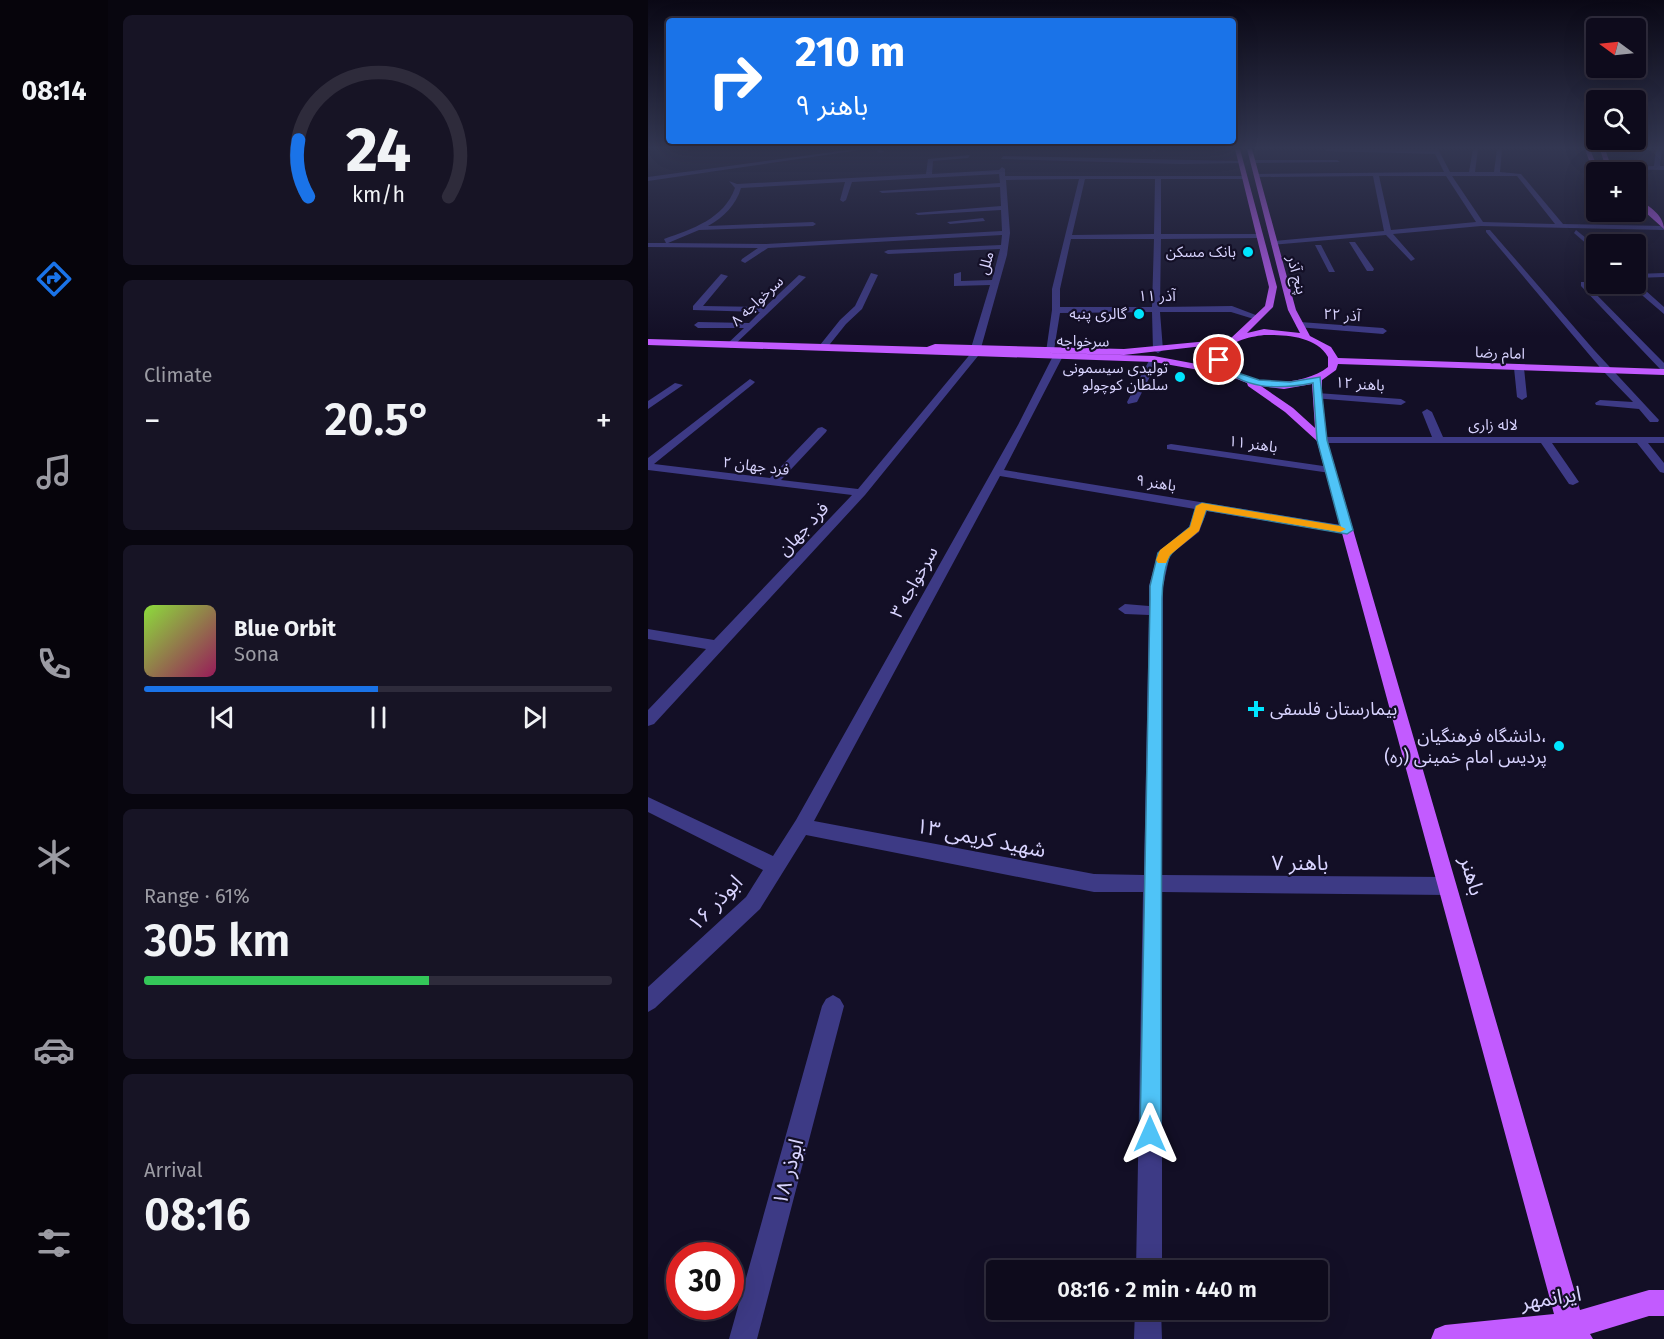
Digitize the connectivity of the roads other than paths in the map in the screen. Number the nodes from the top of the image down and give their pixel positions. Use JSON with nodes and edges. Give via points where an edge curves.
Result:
{"nodes":[{"id":1,"x":722,"y":211,"type":"edge"},
{"id":2,"x":944,"y":211,"type":"edge"},
{"id":3,"x":1004,"y":211,"type":"edge"},
{"id":4,"x":1075,"y":211,"type":"edge"},
{"id":5,"x":1157,"y":211,"type":"edge"},
{"id":6,"x":1253,"y":211,"type":"edge"},
{"id":7,"x":1266,"y":211,"type":"edge"},
{"id":8,"x":1384,"y":211,"type":"edge"},
{"id":9,"x":1473,"y":211,"type":"edge"},
{"id":10,"x":1549,"y":211,"type":"edge"},
{"id":11,"x":1650,"y":211,"type":"edge"},
{"id":12,"x":918,"y":213,"type":"dead end"},
{"id":13,"x":1004,"y":218,"type":"junction"},
{"id":14,"x":1646,"y":221,"type":"edge"},
{"id":15,"x":950,"y":222,"type":"dead end"},
{"id":16,"x":813,"y":224,"type":"dead end"},
{"id":17,"x":1481,"y":224,"type":"junction"},
{"id":18,"x":1560,"y":225,"type":"junction"},
{"id":19,"x":1664,"y":227,"type":"edge"},
{"id":20,"x":699,"y":228,"type":"junction"},
{"id":21,"x":1488,"y":231,"type":"junction"},
{"id":22,"x":1576,"y":232,"type":"junction"},
{"id":23,"x":1006,"y":233,"type":"junction"},
{"id":24,"x":1388,"y":233,"type":"junction"},
{"id":25,"x":1157,"y":236,"type":"junction"},
{"id":26,"x":1259,"y":236,"type":"junction"},
{"id":27,"x":1664,"y":236,"type":"edge"},
{"id":28,"x":1069,"y":237,"type":"junction"},
{"id":29,"x":1396,"y":239,"type":"junction"},
{"id":30,"x":1586,"y":241,"type":"edge"},
{"id":31,"x":1274,"y":243,"type":"junction"},
{"id":32,"x":1352,"y":244,"type":"junction"},
{"id":33,"x":648,"y":245,"type":"edge"},
{"id":34,"x":658,"y":245,"type":"junction"},
{"id":35,"x":766,"y":246,"type":"junction"},
{"id":36,"x":1004,"y":247,"type":"junction"},
{"id":37,"x":1318,"y":247,"type":"junction"},
{"id":38,"x":1277,"y":251,"type":"junction"},
{"id":39,"x":888,"y":252,"type":"dead end"},
{"id":40,"x":1411,"y":258,"type":"dead end"},
{"id":41,"x":745,"y":261,"type":"dead end"},
{"id":42,"x":1370,"y":269,"type":"dead end"},
{"id":43,"x":1332,"y":270,"type":"dead end"},
{"id":44,"x":958,"y":274,"type":"dead end"},
{"id":45,"x":874,"y":275,"type":"dead end"},
{"id":46,"x":1664,"y":275,"type":"edge"},
{"id":47,"x":724,"y":276,"type":"dead end"},
{"id":48,"x":802,"y":276,"type":"dead end"},
{"id":49,"x":1646,"y":276,"type":"edge"},
{"id":50,"x":995,"y":282,"type":"junction"},
{"id":51,"x":1584,"y":284,"type":"dead end"},
{"id":52,"x":1645,"y":294,"type":"edge"},
{"id":53,"x":1156,"y":309,"type":"junction"},
{"id":54,"x":766,"y":310,"type":"junction"},
{"id":55,"x":1056,"y":310,"type":"junction"},
{"id":56,"x":1664,"y":311,"type":"edge"},
{"id":57,"x":1257,"y":317,"type":"junction"},
{"id":58,"x":698,"y":325,"type":"dead end"},
{"id":59,"x":749,"y":325,"type":"junction"},
{"id":60,"x":1300,"y":325,"type":"junction"},
{"id":61,"x":1383,"y":331,"type":"dead end"},
{"id":62,"x":1238,"y":337,"type":"junction"},
{"id":63,"x":1306,"y":337,"type":"junction"},
{"id":64,"x":1228,"y":341,"type":"junction"},
{"id":65,"x":648,"y":342,"type":"edge"},
{"id":66,"x":731,"y":345,"type":"junction"},
{"id":67,"x":823,"y":347,"type":"junction"},
{"id":68,"x":975,"y":351,"type":"junction"},
{"id":69,"x":1053,"y":353,"type":"junction"},
{"id":70,"x":1156,"y":355,"type":"junction"},
{"id":71,"x":1334,"y":361,"type":"junction"},
{"id":72,"x":1519,"y":368,"type":"junction"},
{"id":73,"x":1664,"y":370,"type":"edge"},
{"id":74,"x":1607,"y":371,"type":"junction"},
{"id":75,"x":1232,"y":373,"type":"junction"},
{"id":76,"x":1244,"y":379,"type":"junction"},
{"id":77,"x":1317,"y":379,"type":"junction"},
{"id":78,"x":750,"y":382,"type":"dead end"},
{"id":79,"x":678,"y":385,"type":"dead end"},
{"id":80,"x":1317,"y":396,"type":"junction"},
{"id":81,"x":1522,"y":397,"type":"dead end"},
{"id":82,"x":1132,"y":402,"type":"dead end"},
{"id":83,"x":1401,"y":402,"type":"dead end"},
{"id":84,"x":1600,"y":404,"type":"dead end"},
{"id":85,"x":648,"y":406,"type":"edge"},
{"id":86,"x":1643,"y":406,"type":"junction"},
{"id":87,"x":1427,"y":412,"type":"dead end"},
{"id":88,"x":1654,"y":420,"type":"dead end"},
{"id":89,"x":822,"y":430,"type":"dead end"},
{"id":90,"x":1322,"y":440,"type":"junction"},
{"id":91,"x":1439,"y":440,"type":"junction"},
{"id":92,"x":1544,"y":440,"type":"junction"},
{"id":93,"x":1640,"y":440,"type":"junction"},
{"id":94,"x":1664,"y":440,"type":"edge"},
{"id":95,"x":1171,"y":447,"type":"dead end"},
{"id":96,"x":648,"y":466,"type":"edge"},
{"id":97,"x":1330,"y":470,"type":"junction"},
{"id":98,"x":1664,"y":470,"type":"edge"},
{"id":99,"x":995,"y":472,"type":"junction"},
{"id":100,"x":1573,"y":482,"type":"dead end"},
{"id":101,"x":772,"y":483,"type":"junction"},
{"id":102,"x":861,"y":493,"type":"junction"},
{"id":103,"x":1202,"y":506,"type":"junction"},
{"id":104,"x":1347,"y":530,"type":"junction"},
{"id":105,"x":1125,"y":609,"type":"dead end"},
{"id":106,"x":1156,"y":611,"type":"junction"},
{"id":107,"x":648,"y":634,"type":"edge"},
{"id":108,"x":718,"y":646,"type":"junction"},
{"id":109,"x":648,"y":720,"type":"edge"},
{"id":110,"x":648,"y":804,"type":"edge"},
{"id":111,"x":802,"y":826,"type":"junction"},
{"id":112,"x":776,"y":867,"type":"junction"},
{"id":113,"x":1153,"y":885,"type":"junction"},
{"id":114,"x":1447,"y":886,"type":"junction"},
{"id":115,"x":648,"y":1001,"type":"edge"},
{"id":116,"x":833,"y":1006,"type":"dead end"},
{"id":117,"x":1149,"y":1260,"type":"edge"},
{"id":118,"x":1664,"y":1302,"type":"edge"},
{"id":119,"x":1148,"y":1320,"type":"edge"},
{"id":120,"x":1573,"y":1335,"type":"edge"},
{"id":121,"x":744,"y":1339,"type":"edge"},
{"id":122,"x":1148,"y":1339,"type":"edge"},
{"id":123,"x":1445,"y":1339,"type":"edge"}],
"edges":[{"from":1,"to":20,"type":"street"},
{"from":2,"to":12,"type":"street"},
{"from":3,"to":13,"type":"street","name":"ملل"},
{"from":4,"to":28,"type":"street","name":"سرخواجه ۳"},
{"from":5,"to":25,"type":"street"},
{"from":6,"to":26,"type":"main road","name":"پنج آذر"},
{"from":7,"to":31,"type":"main road","name":"پنج آذر"},
{"from":8,"to":24,"type":"street"},
{"from":9,"to":17,"type":"street"},
{"from":10,"to":18,"type":"street"},
{"from":11,"to":19,"type":"main road"},
{"from":13,"to":15,"type":"street"},
{"from":13,"to":23,"type":"street","name":"ملل"},
{"from":14,"to":19,"type":"main road"},
{"from":16,"to":20,"type":"street"},
{"from":17,"to":18,"type":"street"},
{"from":17,"to":24,"type":"street"},
{"from":18,"to":19,"type":"street"},
{"from":20,"to":34,"type":"street"},
{"from":21,"to":22,"type":"street"},
{"from":21,"to":29,"type":"street"},
{"from":21,"to":74,"type":"street"},
{"from":22,"to":27,"type":"street"},
{"from":22,"to":30,"type":"street"},
{"from":23,"to":35,"type":"street"},
{"from":23,"to":36,"type":"street","name":"ملل"},
{"from":24,"to":29,"type":"street"},
{"from":24,"to":31,"type":"street"},
{"from":25,"to":26,"type":"street"},
{"from":25,"to":28,"type":"street"},
{"from":25,"to":53,"type":"street"},
{"from":26,"to":57,"type":"main road","name":"پنج آذر","via":[[1273,287],[1269,307]]},
{"from":28,"to":55,"type":"street","name":"سرخواجه ۳","via":[[1056,289]]},
{"from":29,"to":32,"type":"street"},
{"from":29,"to":40,"type":"street"},
{"from":31,"to":38,"type":"main road","name":"پنج آذر"},
{"from":32,"to":37,"type":"street"},
{"from":32,"to":42,"type":"street"},
{"from":33,"to":34,"type":"street"},
{"from":34,"to":35,"type":"street"},
{"from":35,"to":41,"type":"street"},
{"from":36,"to":39,"type":"street"},
{"from":36,"to":50,"type":"street","name":"ملل"},
{"from":37,"to":38,"type":"street"},
{"from":37,"to":43,"type":"street"},
{"from":38,"to":60,"type":"main road","name":"پنج آذر"},
{"from":44,"to":50,"type":"street","via":[[957,284]]},
{"from":45,"to":67,"type":"street","via":[[859,307]]},
{"from":46,"to":49,"type":"street"},
{"from":47,"to":54,"type":"street","via":[[696,308]]},
{"from":48,"to":54,"type":"street","name":"۸ سرخواجه"},
{"from":50,"to":68,"type":"street","name":"ملل"},
{"from":51,"to":73,"type":"street"},
{"from":52,"to":56,"type":"street"},
{"from":53,"to":55,"type":"street","name":"آذر ۱۱"},
{"from":53,"to":57,"type":"street","name":"آذر ۱۱","via":[[1232,309]]},
{"from":53,"to":70,"type":"street"},
{"from":54,"to":59,"type":"street","name":"۸ سرخواجه"},
{"from":55,"to":69,"type":"street","name":"سرخواجه ۳"},
{"from":57,"to":62,"type":"main road","name":"پنج آذر"},
{"from":58,"to":59,"type":"street"},
{"from":59,"to":66,"type":"street","name":"۸ سرخواجه"},
{"from":60,"to":61,"type":"street","name":"۲۲ آذر"},
{"from":60,"to":63,"type":"main road","name":"پنج آذر"},
{"from":62,"to":63,"type":"main road","via":[[1264,332]]},
{"from":62,"to":64,"type":"main road","name":"سرخواجه"},
{"from":63,"to":71,"type":"main road","via":[[1326,348]]},
{"from":64,"to":70,"type":"main road","name":"سرخواجه"},
{"from":64,"to":75,"type":"main road","via":[[1218,353],[1219,360]]},
{"from":65,"to":66,"type":"main road","name":"سرخواجه"},
{"from":66,"to":67,"type":"main road","name":"سرخواجه"},
{"from":67,"to":68,"type":"main road","name":"سرخواجه"},
{"from":68,"to":69,"type":"main road","name":"سرخواجه"},
{"from":68,"to":102,"type":"street","name":"فرد جهان"},
{"from":69,"to":70,"type":"main road","name":"سرخواجه"},
{"from":69,"to":99,"type":"street","name":"سرخواجه ۳","via":[[1023,425]]},
{"from":70,"to":75,"type":"main road","name":"سرخواجه"},
{"from":70,"to":82,"type":"street"},
{"from":71,"to":72,"type":"main road","name":"امام رضا"},
{"from":71,"to":77,"type":"main road","via":[[1333,368]]},
{"from":72,"to":74,"type":"main road","name":"امام رضا"},
{"from":72,"to":81,"type":"street"},
{"from":73,"to":74,"type":"main road","name":"امام رضا"},
{"from":74,"to":86,"type":"street"},
{"from":75,"to":76,"type":"main road","name":"سرخواجه"},
{"from":76,"to":77,"type":"main road","via":[[1290,385]]},
{"from":76,"to":90,"type":"main road","via":[[1289,410]]},
{"from":77,"to":80,"type":"main road","name":"باهنر"},
{"from":78,"to":96,"type":"street"},
{"from":79,"to":85,"type":"street"},
{"from":80,"to":83,"type":"street","name":"۱۲ باهنر"},
{"from":80,"to":90,"type":"main road","name":"باهنر"},
{"from":84,"to":86,"type":"street"},
{"from":86,"to":88,"type":"street"},
{"from":87,"to":91,"type":"street"},
{"from":89,"to":101,"type":"street"},
{"from":90,"to":91,"type":"street","name":"لاله زاری"},
{"from":90,"to":97,"type":"main road","name":"باهنر"},
{"from":91,"to":92,"type":"street","name":"لاله زاری"},
{"from":92,"to":93,"type":"street","name":"لاله زاری"},
{"from":92,"to":100,"type":"street"},
{"from":93,"to":94,"type":"street","name":"لاله زاری"},
{"from":93,"to":98,"type":"street"},
{"from":95,"to":97,"type":"street","name":"باهنر ۱۱"},
{"from":96,"to":101,"type":"street","name":"۲ فرد جهان"},
{"from":97,"to":104,"type":"main road","name":"باهنر"},
{"from":99,"to":103,"type":"street","name":"۹ باهنر"},
{"from":99,"to":111,"type":"street","name":"سرخواجه ۳"},
{"from":101,"to":102,"type":"street","name":"۲ فرد جهان"},
{"from":102,"to":108,"type":"street","name":"فرد جهان"},
{"from":103,"to":104,"type":"street","name":"۹ باهنر"},
{"from":103,"to":106,"type":"street","via":[[1195,529],[1164,553],[1156,586]]},
{"from":104,"to":114,"type":"main road","name":"باهنر"},
{"from":105,"to":106,"type":"street"},
{"from":106,"to":113,"type":"street"},
{"from":107,"to":108,"type":"street"},
{"from":108,"to":109,"type":"street","name":"فرد جهان"},
{"from":110,"to":112,"type":"street"},
{"from":111,"to":112,"type":"street","name":"۱۶ ابوذر"},
{"from":111,"to":113,"type":"street","name":"۱۳ شهید کریمی","via":[[1094,883]]},
{"from":112,"to":115,"type":"street","name":"۱۶ ابوذر","via":[[753,903]]},
{"from":113,"to":114,"type":"street","name":"باهنر ۷"},
{"from":113,"to":117,"type":"street"},
{"from":114,"to":120,"type":"main road","name":"باهنر"},
{"from":116,"to":121,"type":"street","name":"ابوذر ۱۸"},
{"from":118,"to":120,"type":"main road","name":"ایرانمهر","via":[[1649,1303]]},
{"from":119,"to":122,"type":"street"},
{"from":120,"to":123,"type":"main road","name":"ایرانمهر"}]}
